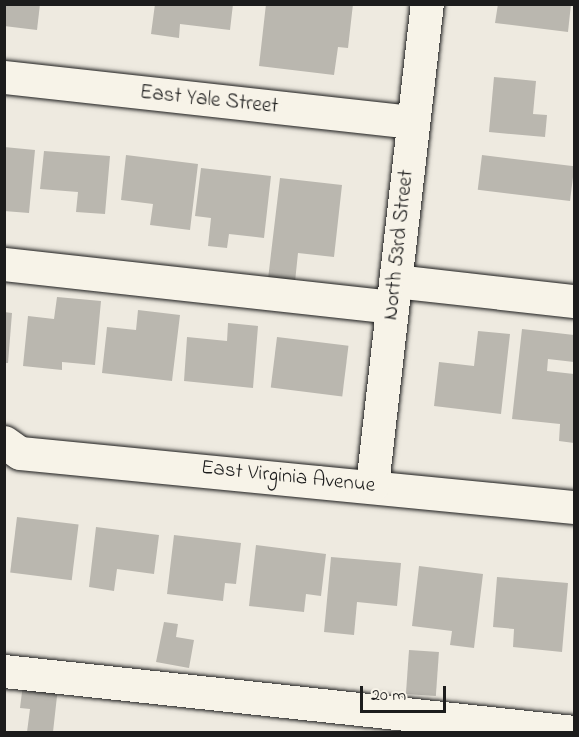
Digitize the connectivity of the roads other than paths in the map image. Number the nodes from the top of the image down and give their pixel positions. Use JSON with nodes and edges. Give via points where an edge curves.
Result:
{"nodes":[{"id":1,"x":427,"y":4,"type":"edge"},
{"id":2,"x":4,"y":77,"type":"edge"},
{"id":3,"x":413,"y":122,"type":"junction"},
{"id":4,"x":4,"y":264,"type":"edge"},
{"id":5,"x":393,"y":294,"type":"junction"},
{"id":6,"x":574,"y":301,"type":"edge"},
{"id":7,"x":10,"y":453,"type":"edge"},
{"id":8,"x":372,"y":485,"type":"junction"},
{"id":9,"x":574,"y":507,"type":"edge"},
{"id":10,"x":4,"y":671,"type":"edge"},
{"id":11,"x":574,"y":732,"type":"edge"}],
"edges":[{"from":1,"to":3,"type":"street","name":"North 53rd Street"},
{"from":2,"to":3,"type":"street","name":"East Yale Street"},
{"from":3,"to":5,"type":"street","name":"North 53rd Street"},
{"from":4,"to":5,"type":"street"},
{"from":5,"to":6,"type":"street"},
{"from":5,"to":8,"type":"street","name":"North 53rd Street"},
{"from":7,"to":8,"type":"street","name":"East Virginia Avenue"},
{"from":8,"to":9,"type":"street","name":"East Virginia Avenue"},
{"from":10,"to":11,"type":"street"}]}
